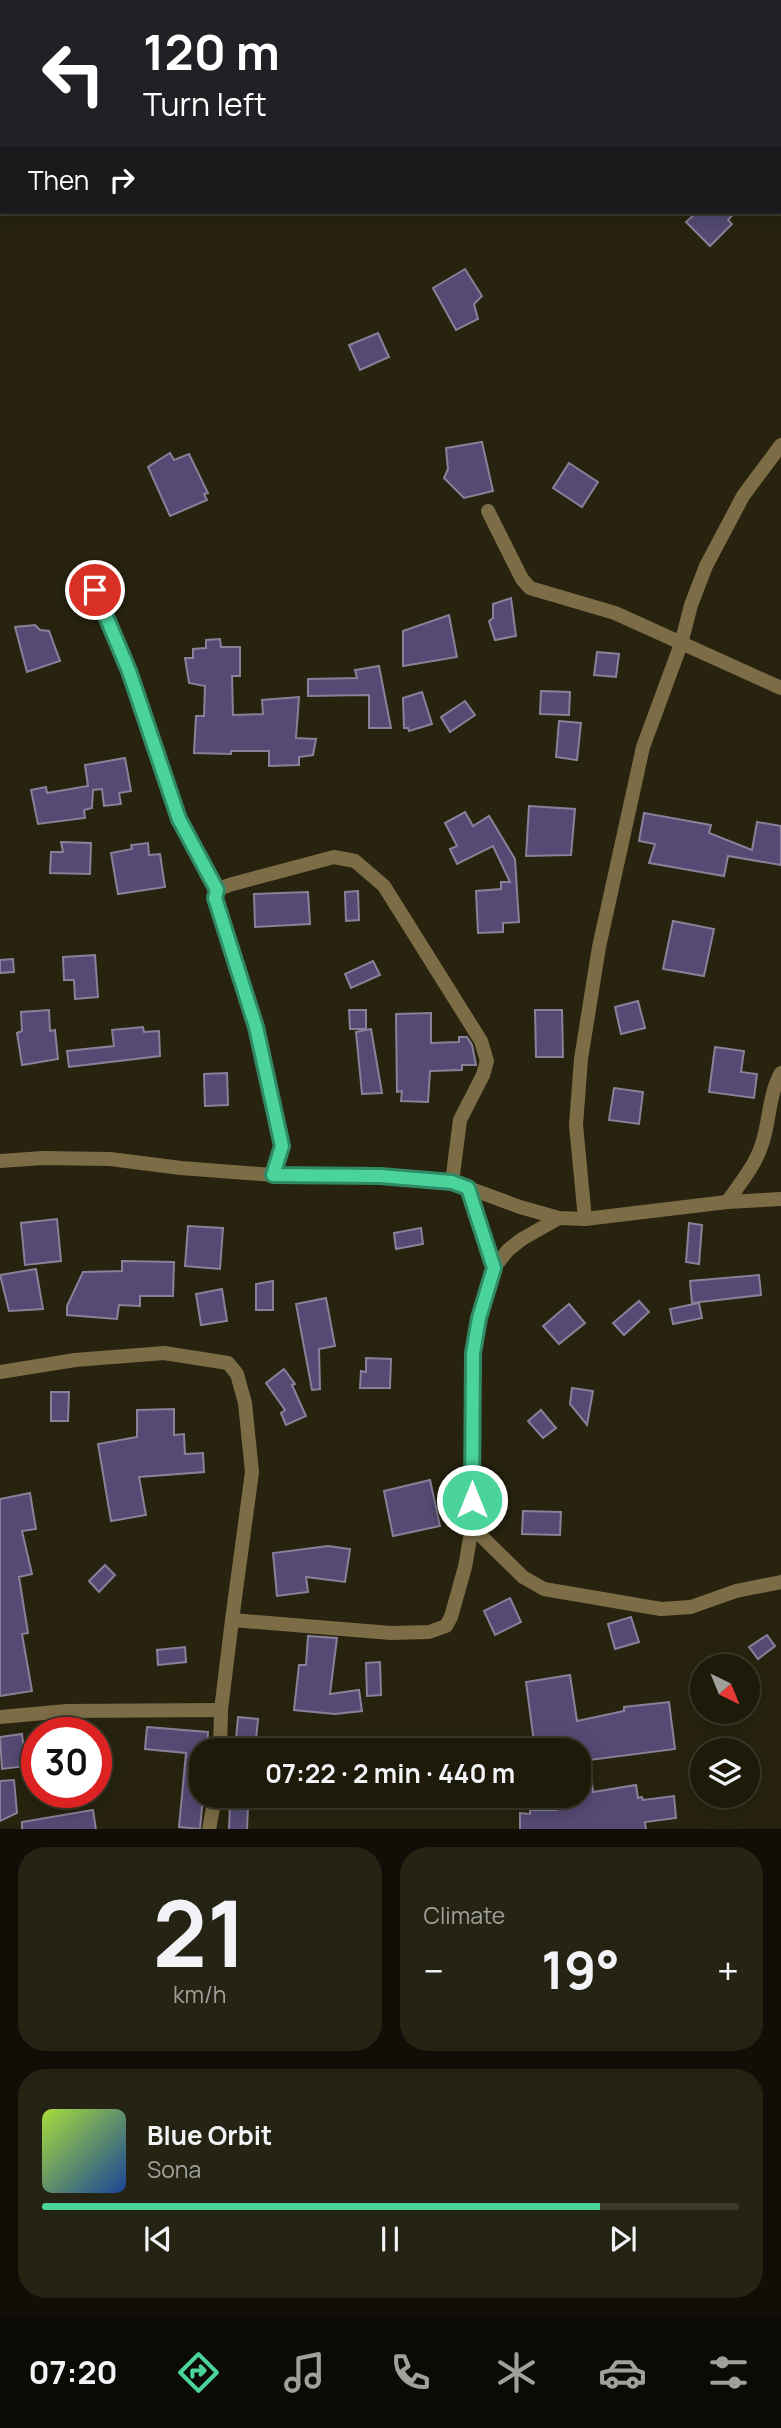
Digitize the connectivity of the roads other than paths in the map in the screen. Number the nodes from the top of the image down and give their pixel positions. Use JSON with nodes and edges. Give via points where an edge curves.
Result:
{"nodes":[{"id":1,"x":781,"y":445,"type":"edge"},
{"id":2,"x":488,"y":511,"type":"dead end"},
{"id":3,"x":95,"y":590,"type":"dead end"},
{"id":4,"x":681,"y":644,"type":"junction"},
{"id":5,"x":781,"y":688,"type":"edge"},
{"id":6,"x":217,"y":890,"type":"junction"},
{"id":7,"x":781,"y":1073,"type":"edge"},
{"id":8,"x":0,"y":1161,"type":"edge"},
{"id":9,"x":273,"y":1175,"type":"junction"},
{"id":10,"x":452,"y":1182,"type":"junction"},
{"id":11,"x":468,"y":1188,"type":"junction"},
{"id":12,"x":781,"y":1199,"type":"edge"},
{"id":13,"x":727,"y":1202,"type":"junction"},
{"id":14,"x":559,"y":1218,"type":"junction"},
{"id":15,"x":585,"y":1219,"type":"junction"},
{"id":16,"x":494,"y":1268,"type":"junction"},
{"id":17,"x":0,"y":1372,"type":"edge"},
{"id":18,"x":472,"y":1527,"type":"junction"},
{"id":19,"x":781,"y":1582,"type":"edge"},
{"id":20,"x":232,"y":1620,"type":"junction"},
{"id":21,"x":222,"y":1710,"type":"junction"},
{"id":22,"x":0,"y":1717,"type":"edge"},
{"id":23,"x":221,"y":1738,"type":"edge"},
{"id":24,"x":213,"y":1808,"type":"edge"},
{"id":25,"x":209,"y":1829,"type":"edge"}],
"edges":[{"from":1,"to":4,"type":"street","via":[[724,530],[691,605]]},
{"from":2,"to":4,"type":"street","via":[[530,588],[615,613]]},
{"from":3,"to":6,"type":"street","via":[[129,671],[179,819]]},
{"from":4,"to":5,"type":"street"},
{"from":4,"to":15,"type":"street","via":[[643,747],[599,947],[576,1125]]},
{"from":6,"to":9,"type":"street","via":[[215,898],[256,1027],[282,1146]]},
{"from":6,"to":10,"type":"street","via":[[334,857],[355,861],[384,886],[481,1041],[487,1061],[460,1120]]},
{"from":7,"to":13,"type":"street","via":[[762,1147]]},
{"from":8,"to":9,"type":"street","via":[[110,1159]]},
{"from":9,"to":10,"type":"street"},
{"from":10,"to":11,"type":"street"},
{"from":11,"to":14,"type":"street"},
{"from":11,"to":16,"type":"street"},
{"from":12,"to":13,"type":"street"},
{"from":13,"to":15,"type":"street"},
{"from":14,"to":15,"type":"street"},
{"from":14,"to":16,"type":"street","via":[[522,1239]]},
{"from":16,"to":18,"type":"street","via":[[473,1353]]},
{"from":17,"to":20,"type":"street","via":[[164,1353],[228,1363],[237,1374],[245,1403],[251,1472]]},
{"from":18,"to":19,"type":"street","via":[[523,1577],[544,1589],[661,1609],[691,1607]]},
{"from":18,"to":20,"type":"street","via":[[446,1626],[429,1632],[391,1633]]},
{"from":20,"to":21,"type":"street"},
{"from":21,"to":22,"type":"street","via":[[68,1711]]},
{"from":21,"to":23,"type":"street"},
{"from":24,"to":25,"type":"street"}]}
